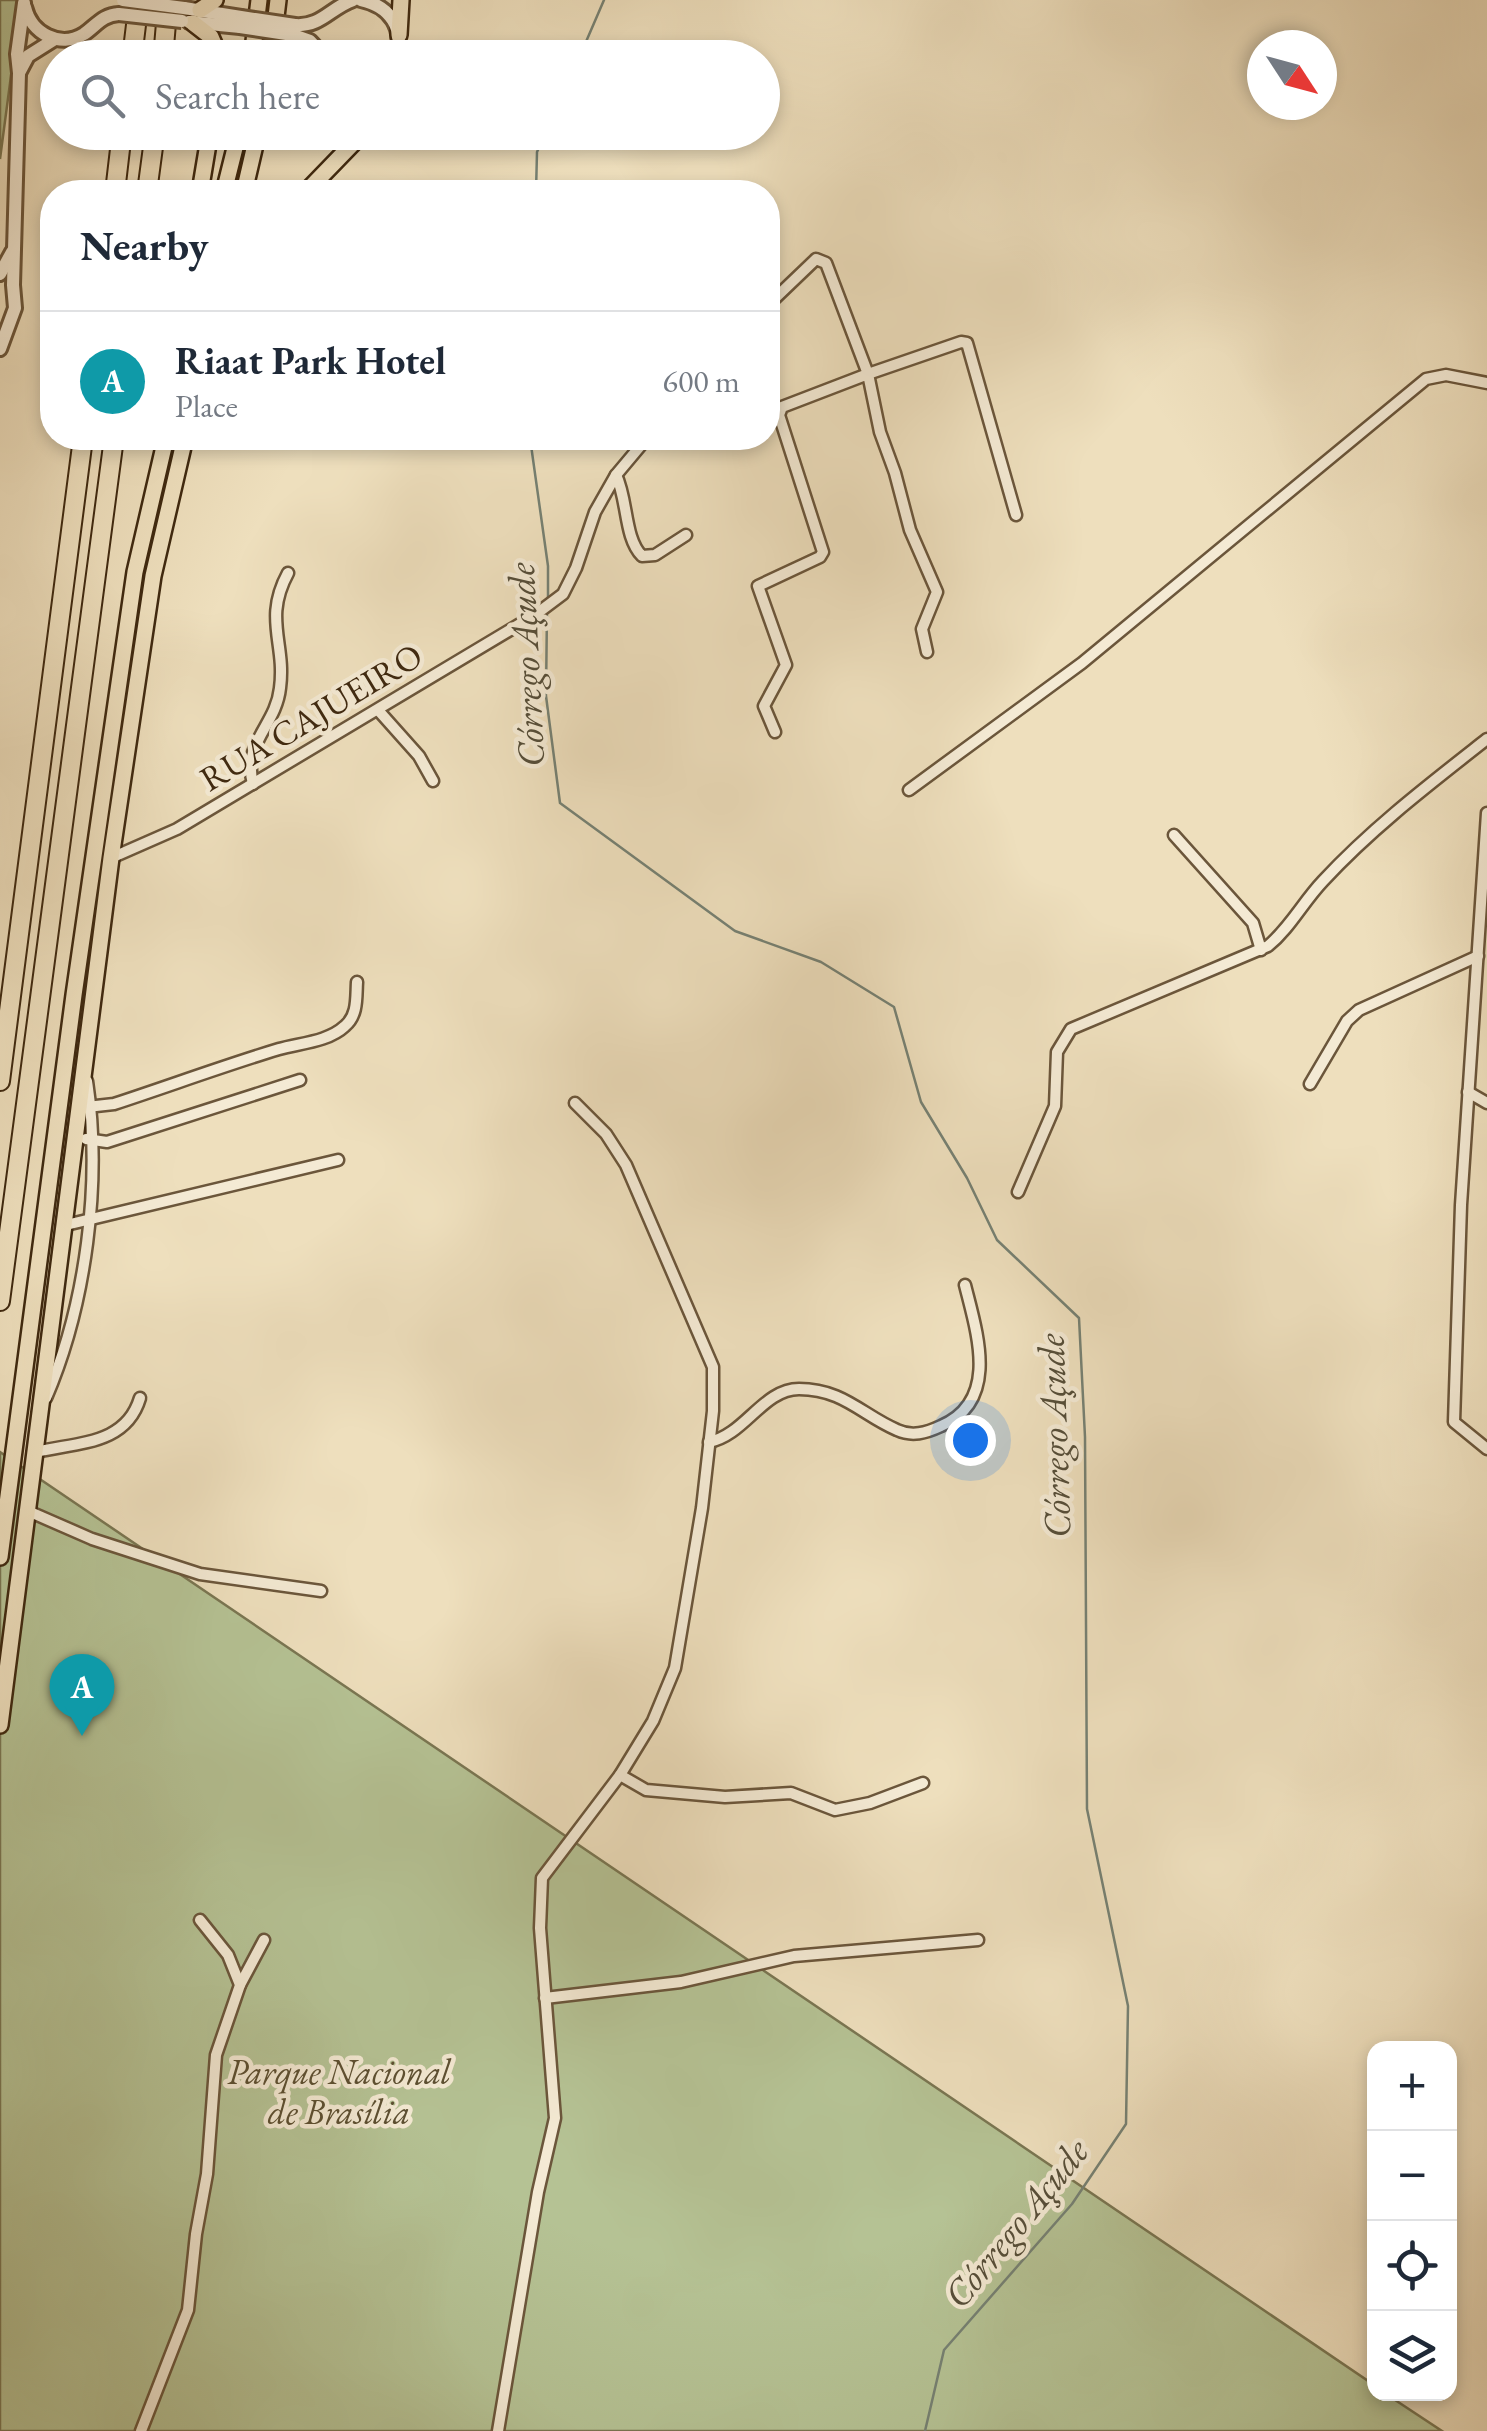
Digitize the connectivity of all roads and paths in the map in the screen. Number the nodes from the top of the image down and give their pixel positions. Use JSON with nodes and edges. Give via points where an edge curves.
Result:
{"nodes":[{"id":1,"x":140,"y":0,"type":"edge"},
{"id":2,"x":215,"y":0,"type":"edge"},
{"id":3,"x":258,"y":0,"type":"edge"},
{"id":4,"x":278,"y":0,"type":"edge"},
{"id":5,"x":353,"y":0,"type":"edge"},
{"id":6,"x":361,"y":0,"type":"edge"},
{"id":7,"x":400,"y":0,"type":"edge"},
{"id":8,"x":24,"y":1,"type":"edge"},
{"id":9,"x":121,"y":7,"type":"edge"},
{"id":10,"x":186,"y":12,"type":"edge"},
{"id":11,"x":294,"y":30,"type":"junction"},
{"id":12,"x":399,"y":35,"type":"junction"},
{"id":13,"x":55,"y":39,"type":"joint"},
{"id":14,"x":134,"y":40,"type":"edge"},
{"id":15,"x":172,"y":40,"type":"edge"},
{"id":16,"x":213,"y":40,"type":"edge"},
{"id":17,"x":254,"y":40,"type":"edge"},
{"id":18,"x":273,"y":40,"type":"edge"},
{"id":19,"x":310,"y":40,"type":"edge"},
{"id":20,"x":398,"y":40,"type":"edge"},
{"id":21,"x":40,"y":48,"type":"edge"},
{"id":22,"x":19,"y":73,"type":"junction"},
{"id":23,"x":120,"y":150,"type":"edge"},
{"id":24,"x":152,"y":150,"type":"edge"},
{"id":25,"x":207,"y":150,"type":"edge"},
{"id":26,"x":234,"y":150,"type":"edge"},
{"id":27,"x":254,"y":150,"type":"edge"},
{"id":28,"x":347,"y":150,"type":"edge"},
{"id":29,"x":116,"y":180,"type":"edge"},
{"id":30,"x":148,"y":180,"type":"edge"},
{"id":31,"x":202,"y":180,"type":"edge"},
{"id":32,"x":227,"y":180,"type":"edge"},
{"id":33,"x":247,"y":180,"type":"edge"},
{"id":34,"x":318,"y":180,"type":"edge"},
{"id":35,"x":14,"y":250,"type":"junction"},
{"id":36,"x":0,"y":274,"type":"edge"},
{"id":37,"x":7,"y":292,"type":"edge"},
{"id":38,"x":780,"y":294,"type":"edge"},
{"id":39,"x":0,"y":349,"type":"edge"},
{"id":40,"x":868,"y":374,"type":"junction"},
{"id":41,"x":1487,"y":383,"type":"edge"},
{"id":42,"x":780,"y":410,"type":"edge"},
{"id":43,"x":780,"y":413,"type":"edge"},
{"id":44,"x":81,"y":450,"type":"edge"},
{"id":45,"x":112,"y":450,"type":"edge"},
{"id":46,"x":163,"y":450,"type":"edge"},
{"id":47,"x":182,"y":450,"type":"edge"},
{"id":48,"x":638,"y":450,"type":"edge"},
{"id":49,"x":616,"y":476,"type":"junction"},
{"id":50,"x":1016,"y":515,"type":"dead end"},
{"id":51,"x":686,"y":535,"type":"dead end"},
{"id":52,"x":288,"y":572,"type":"dead end"},
{"id":53,"x":927,"y":652,"type":"dead end"},
{"id":54,"x":378,"y":710,"type":"junction"},
{"id":55,"x":774,"y":732,"type":"dead end"},
{"id":56,"x":1487,"y":739,"type":"edge"},
{"id":57,"x":433,"y":781,"type":"dead end"},
{"id":58,"x":253,"y":784,"type":"junction"},
{"id":59,"x":908,"y":790,"type":"dead end"},
{"id":60,"x":1487,"y":812,"type":"edge"},
{"id":61,"x":1174,"y":835,"type":"dead end"},
{"id":62,"x":111,"y":858,"type":"junction"},
{"id":63,"x":1261,"y":950,"type":"junction"},
{"id":64,"x":1478,"y":956,"type":"junction"},
{"id":65,"x":357,"y":982,"type":"dead end"},
{"id":66,"x":300,"y":1080,"type":"dead end"},
{"id":67,"x":0,"y":1081,"type":"edge"},
{"id":68,"x":1310,"y":1084,"type":"dead end"},
{"id":69,"x":1468,"y":1092,"type":"junction"},
{"id":70,"x":575,"y":1102,"type":"dead end"},
{"id":71,"x":1487,"y":1103,"type":"edge"},
{"id":72,"x":85,"y":1108,"type":"junction"},
{"id":73,"x":76,"y":1134,"type":"junction"},
{"id":74,"x":92,"y":1142,"type":"junction"},
{"id":75,"x":338,"y":1160,"type":"dead end"},
{"id":76,"x":1018,"y":1192,"type":"dead end"},
{"id":77,"x":89,"y":1221,"type":"junction"},
{"id":78,"x":66,"y":1225,"type":"junction"},
{"id":79,"x":965,"y":1284,"type":"dead end"},
{"id":80,"x":0,"y":1301,"type":"edge"},
{"id":81,"x":140,"y":1398,"type":"dead end"},
{"id":82,"x":42,"y":1408,"type":"junction"},
{"id":83,"x":709,"y":1442,"type":"junction"},
{"id":84,"x":1487,"y":1449,"type":"edge"},
{"id":85,"x":36,"y":1452,"type":"junction"},
{"id":86,"x":28,"y":1511,"type":"junction"},
{"id":87,"x":0,"y":1557,"type":"edge"},
{"id":88,"x":321,"y":1591,"type":"dead end"},
{"id":89,"x":0,"y":1725,"type":"edge"},
{"id":90,"x":620,"y":1775,"type":"junction"},
{"id":91,"x":924,"y":1784,"type":"dead end"},
{"id":92,"x":200,"y":1920,"type":"dead end"},
{"id":93,"x":264,"y":1940,"type":"dead end"},
{"id":94,"x":978,"y":1940,"type":"dead end"},
{"id":95,"x":240,"y":1985,"type":"junction"},
{"id":96,"x":546,"y":1998,"type":"junction"},
{"id":97,"x":140,"y":2431,"type":"edge"},
{"id":98,"x":498,"y":2431,"type":"edge"}],
"edges":[{"from":1,"to":14,"type":"highway"},
{"from":2,"to":10,"type":"main road"},
{"from":3,"to":17,"type":"main road"},
{"from":4,"to":18,"type":"main road"},
{"from":5,"to":11,"type":"street","via":[[317,24]]},
{"from":6,"to":12,"type":"street","via":[[392,16]]},
{"from":7,"to":12,"type":"main road"},
{"from":8,"to":13,"type":"street","via":[[32,24]]},
{"from":8,"to":22,"type":"street"},
{"from":9,"to":10,"type":"street","bridge":true},
{"from":9,"to":13,"type":"street","via":[[80,36]]},
{"from":10,"to":11,"type":"street","bridge":true},
{"from":10,"to":15,"type":"highway"},
{"from":10,"to":16,"type":"main road"},
{"from":11,"to":19,"type":"street"},
{"from":12,"to":20,"type":"street"},
{"from":21,"to":22,"type":"street"},
{"from":22,"to":35,"type":"street"},
{"from":23,"to":29,"type":"highway"},
{"from":24,"to":30,"type":"highway"},
{"from":25,"to":31,"type":"main road"},
{"from":26,"to":32,"type":"main road"},
{"from":27,"to":33,"type":"main road"},
{"from":28,"to":34,"type":"main road"},
{"from":35,"to":36,"type":"street"},
{"from":35,"to":37,"type":"street"},
{"from":37,"to":39,"type":"street","via":[[15,308]]},
{"from":38,"to":40,"type":"street","via":[[822,259]]},
{"from":40,"to":42,"type":"street"},
{"from":40,"to":50,"type":"street","via":[[967,343]]},
{"from":40,"to":53,"type":"street","via":[[910,530],[937,592],[922,630]]},
{"from":41,"to":59,"type":"street","via":[[1446,374],[1426,379],[1082,663]]},
{"from":43,"to":55,"type":"street","via":[[823,552],[758,586],[786,665],[764,706]]},
{"from":44,"to":67,"type":"highway"},
{"from":45,"to":80,"type":"highway"},
{"from":46,"to":87,"type":"main road","via":[[136,572]]},
{"from":47,"to":62,"type":"main road","via":[[153,576]]},
{"from":48,"to":49,"type":"street"},
{"from":49,"to":51,"type":"street","via":[[632,543],[642,556],[656,555]]},
{"from":49,"to":54,"type":"street","name":"RUA CAJUEIRO","via":[[594,512],[563,594]]},
{"from":52,"to":58,"type":"street","via":[[276,602],[280,688],[254,745],[248,768]]},
{"from":54,"to":57,"type":"street"},
{"from":54,"to":58,"type":"street","name":"RUA CAJUEIRO"},
{"from":56,"to":63,"type":"street","via":[[1322,882]]},
{"from":58,"to":62,"type":"street","name":"RUA CAJUEIRO"},
{"from":60,"to":64,"type":"street"},
{"from":61,"to":63,"type":"street","via":[[1253,923]]},
{"from":62,"to":72,"type":"main road"},
{"from":63,"to":76,"type":"street","via":[[1071,1029],[1058,1052],[1055,1106]]},
{"from":64,"to":68,"type":"street","via":[[1358,1010]]},
{"from":64,"to":69,"type":"street"},
{"from":65,"to":72,"type":"street","via":[[352,1018],[328,1036]]},
{"from":66,"to":74,"type":"street"},
{"from":69,"to":71,"type":"street"},
{"from":69,"to":84,"type":"street","via":[[1454,1422]]},
{"from":70,"to":83,"type":"street","via":[[626,1165],[708,1350],[715,1384]]},
{"from":72,"to":73,"type":"main road"},
{"from":72,"to":74,"type":"street"},
{"from":73,"to":74,"type":"street"},
{"from":73,"to":78,"type":"main road"},
{"from":74,"to":77,"type":"street"},
{"from":75,"to":77,"type":"street"},
{"from":77,"to":78,"type":"street"},
{"from":77,"to":82,"type":"street","via":[[66,1349]]},
{"from":78,"to":82,"type":"main road"},
{"from":79,"to":83,"type":"street","via":[[982,1358],[973,1400],[948,1423],[913,1435],[833,1394],[796,1388]]},
{"from":81,"to":85,"type":"street","via":[[128,1425],[116,1433]]},
{"from":82,"to":85,"type":"main road"},
{"from":83,"to":90,"type":"street","via":[[675,1668]]},
{"from":85,"to":86,"type":"main road"},
{"from":86,"to":88,"type":"street","via":[[200,1574]]},
{"from":86,"to":89,"type":"main road"},
{"from":90,"to":91,"type":"street","via":[[646,1790],[725,1797],[791,1793],[836,1810]]},
{"from":90,"to":96,"type":"street","via":[[542,1878]]},
{"from":92,"to":95,"type":"street"},
{"from":93,"to":95,"type":"street"},
{"from":94,"to":96,"type":"street","via":[[794,1956],[681,1982]]},
{"from":95,"to":97,"type":"street","via":[[216,2055],[190,2299]]},
{"from":96,"to":98,"type":"street","via":[[554,2133]]}]}
